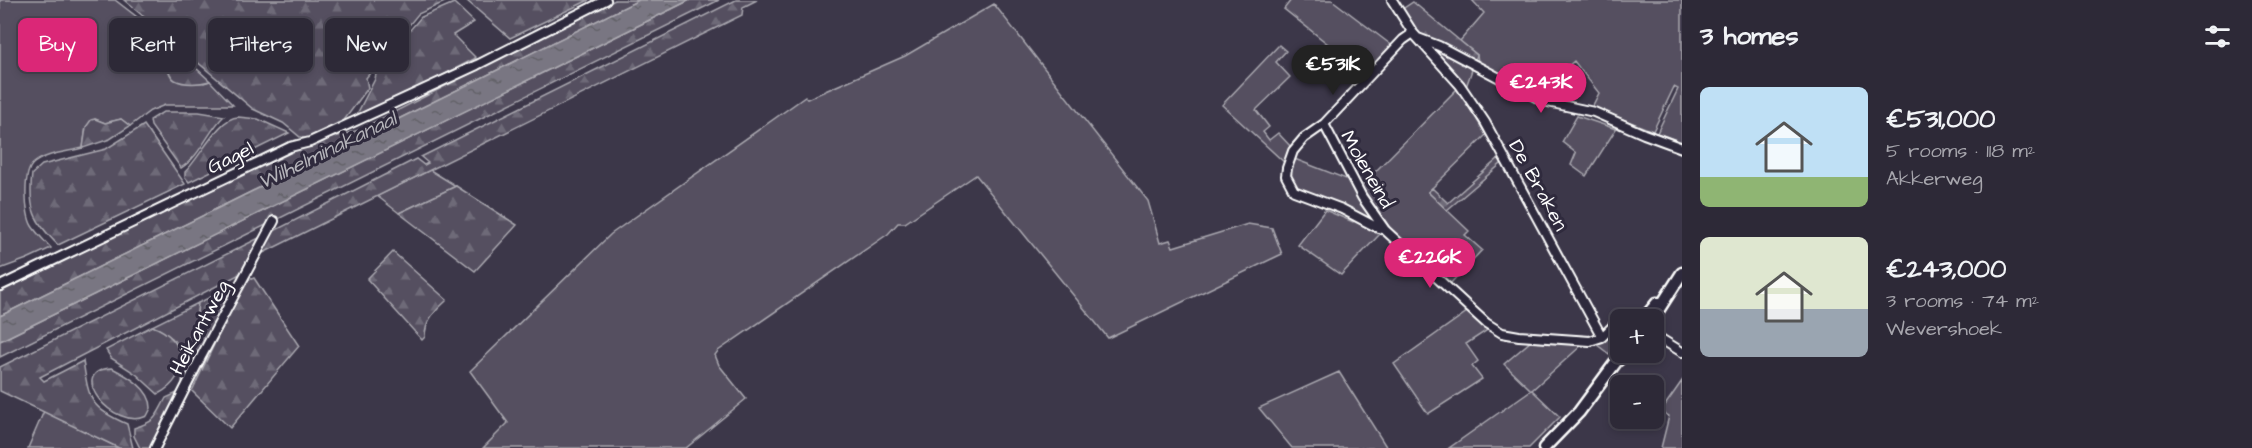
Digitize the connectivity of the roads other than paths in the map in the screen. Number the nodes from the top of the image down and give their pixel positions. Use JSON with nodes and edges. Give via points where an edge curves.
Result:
{"nodes":[{"id":1,"x":606,"y":0,"type":"edge"},
{"id":2,"x":1392,"y":0,"type":"edge"},
{"id":3,"x":1415,"y":36,"type":"junction"},
{"id":4,"x":1324,"y":124,"type":"junction"},
{"id":5,"x":1682,"y":148,"type":"edge"},
{"id":6,"x":274,"y":221,"type":"dead end"},
{"id":7,"x":1385,"y":230,"type":"junction"},
{"id":8,"x":1682,"y":273,"type":"edge"},
{"id":9,"x":0,"y":286,"type":"edge"},
{"id":10,"x":1668,"y":292,"type":"junction"},
{"id":11,"x":1653,"y":309,"type":"edge"},
{"id":12,"x":1658,"y":309,"type":"edge"},
{"id":13,"x":1610,"y":329,"type":"edge"},
{"id":14,"x":1602,"y":337,"type":"junction"},
{"id":15,"x":1664,"y":341,"type":"edge"},
{"id":16,"x":1682,"y":352,"type":"edge"},
{"id":17,"x":1614,"y":363,"type":"edge"},
{"id":18,"x":155,"y":448,"type":"edge"},
{"id":19,"x":1544,"y":448,"type":"edge"}],
"edges":[{"from":1,"to":9,"type":"street","name":"Gagel","via":[[477,65],[310,142],[290,147]]},
{"from":2,"to":3,"type":"street","name":"De Braken"},
{"from":3,"to":4,"type":"street","via":[[1403,40]]},
{"from":3,"to":5,"type":"street","via":[[1543,101],[1594,112]]},
{"from":3,"to":14,"type":"street","name":"De Braken","via":[[1460,85],[1485,122]]},
{"from":4,"to":7,"type":"street","name":"Moleneind","via":[[1362,197]]},
{"from":4,"to":7,"type":"street","name":"Moleneind","via":[[1293,151],[1286,177],[1294,190]]},
{"from":6,"to":18,"type":"street","name":"Heikantweg"},
{"from":7,"to":14,"type":"street","name":"Moleneind","via":[[1472,312],[1502,333],[1590,341]]},
{"from":8,"to":10,"type":"main road"},
{"from":10,"to":11,"type":"main road"},
{"from":10,"to":12,"type":"main road"},
{"from":13,"to":14,"type":"street"},
{"from":15,"to":16,"type":"street"},
{"from":17,"to":19,"type":"main road","via":[[1579,412]]}]}
